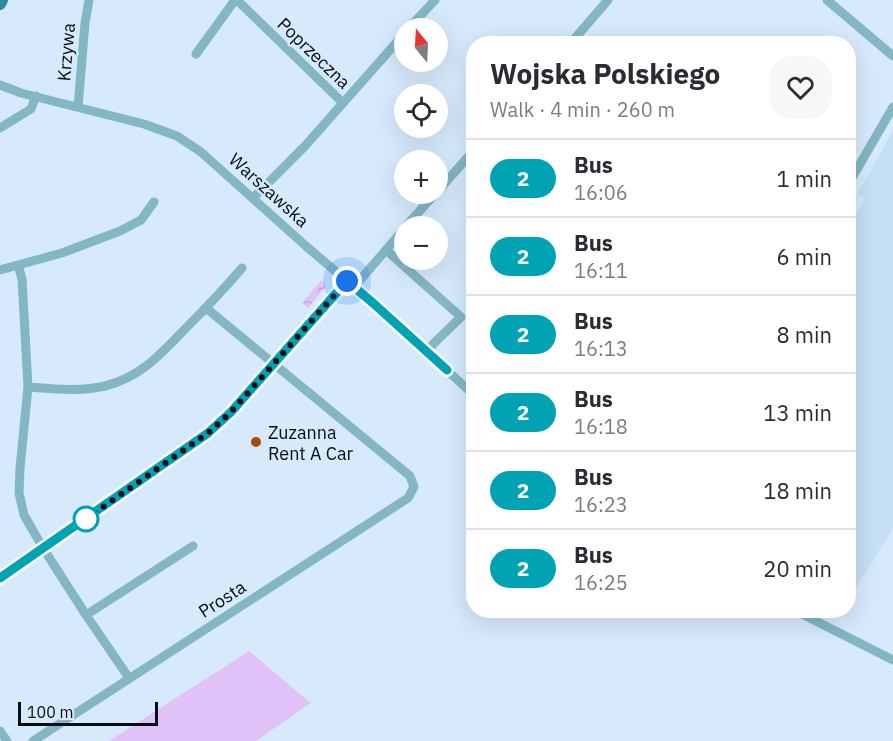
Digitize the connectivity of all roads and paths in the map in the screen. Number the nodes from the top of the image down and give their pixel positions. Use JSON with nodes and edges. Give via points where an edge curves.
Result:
{"nodes":[{"id":1,"x":89,"y":0,"type":"edge"},
{"id":2,"x":236,"y":0,"type":"edge"},
{"id":3,"x":435,"y":0,"type":"edge"},
{"id":4,"x":608,"y":0,"type":"edge"},
{"id":5,"x":827,"y":0,"type":"edge"},
{"id":6,"x":418,"y":18,"type":"edge"},
{"id":7,"x":577,"y":36,"type":"edge"},
{"id":8,"x":394,"y":45,"type":"edge"},
{"id":9,"x":196,"y":54,"type":"dead end"},
{"id":10,"x":893,"y":56,"type":"edge"},
{"id":11,"x":0,"y":85,"type":"edge"},
{"id":12,"x":36,"y":96,"type":"junction"},
{"id":13,"x":343,"y":103,"type":"junction"},
{"id":14,"x":78,"y":107,"type":"junction"},
{"id":15,"x":893,"y":107,"type":"edge"},
{"id":16,"x":0,"y":128,"type":"edge"},
{"id":17,"x":466,"y":159,"type":"edge"},
{"id":18,"x":856,"y":171,"type":"edge"},
{"id":19,"x":448,"y":180,"type":"edge"},
{"id":20,"x":253,"y":198,"type":"junction"},
{"id":21,"x":154,"y":202,"type":"dead end"},
{"id":22,"x":426,"y":204,"type":"edge"},
{"id":23,"x":416,"y":216,"type":"edge"},
{"id":24,"x":394,"y":241,"type":"edge"},
{"id":25,"x":386,"y":250,"type":"junction"},
{"id":26,"x":18,"y":265,"type":"junction"},
{"id":27,"x":242,"y":268,"type":"dead end"},
{"id":28,"x":0,"y":270,"type":"edge"},
{"id":29,"x":351,"y":284,"type":"junction"},
{"id":30,"x":206,"y":308,"type":"junction"},
{"id":31,"x":426,"y":351,"type":"junction"},
{"id":32,"x":273,"y":364,"type":"junction"},
{"id":33,"x":28,"y":387,"type":"junction"},
{"id":34,"x":466,"y":388,"type":"edge"},
{"id":35,"x":193,"y":546,"type":"dead end"},
{"id":36,"x":44,"y":548,"type":"junction"},
{"id":37,"x":0,"y":578,"type":"edge"},
{"id":38,"x":86,"y":615,"type":"junction"},
{"id":39,"x":810,"y":618,"type":"edge"},
{"id":40,"x":893,"y":660,"type":"edge"},
{"id":41,"x":129,"y":678,"type":"junction"},
{"id":42,"x":0,"y":732,"type":"edge"},
{"id":43,"x":7,"y":741,"type":"edge"},
{"id":44,"x":33,"y":741,"type":"edge"}],
"edges":[{"from":1,"to":14,"type":"street","name":"Krzywa"},
{"from":2,"to":9,"type":"street"},
{"from":2,"to":13,"type":"street","name":"Poprzeczna"},
{"from":3,"to":6,"type":"street"},
{"from":4,"to":7,"type":"street"},
{"from":5,"to":10,"type":"street"},
{"from":8,"to":13,"type":"street"},
{"from":11,"to":12,"type":"street","name":"Warszawska"},
{"from":12,"to":14,"type":"street","name":"Warszawska"},
{"from":12,"to":16,"type":"street","via":[[31,109]]},
{"from":13,"to":20,"type":"street"},
{"from":14,"to":20,"type":"street","name":"Warszawska","via":[[177,136]]},
{"from":15,"to":18,"type":"street"},
{"from":17,"to":19,"type":"street"},
{"from":20,"to":29,"type":"street","name":"Warszawska"},
{"from":21,"to":26,"type":"street","via":[[141,220],[120,231]]},
{"from":22,"to":23,"type":"street"},
{"from":24,"to":25,"type":"street"},
{"from":25,"to":29,"type":"street"},
{"from":25,"to":31,"type":"street","via":[[461,318]]},
{"from":26,"to":28,"type":"street"},
{"from":26,"to":33,"type":"street"},
{"from":27,"to":30,"type":"street"},
{"from":29,"to":31,"type":"street","name":"Warszawska"},
{"from":29,"to":32,"type":"street"},
{"from":30,"to":32,"type":"street"},
{"from":30,"to":33,"type":"street","via":[[152,363],[129,377],[80,390]]},
{"from":31,"to":34,"type":"street","name":"Warszawska"},
{"from":32,"to":36,"type":"street","via":[[208,433]]},
{"from":32,"to":41,"type":"street","name":"Prosta","via":[[410,476],[414,487],[408,498]]},
{"from":33,"to":36,"type":"street","via":[[19,493],[24,514]]},
{"from":35,"to":38,"type":"street"},
{"from":36,"to":37,"type":"street"},
{"from":36,"to":38,"type":"street"},
{"from":38,"to":41,"type":"street"},
{"from":39,"to":40,"type":"street"},
{"from":41,"to":44,"type":"street","name":"Prosta"},
{"from":42,"to":43,"type":"street"}]}
